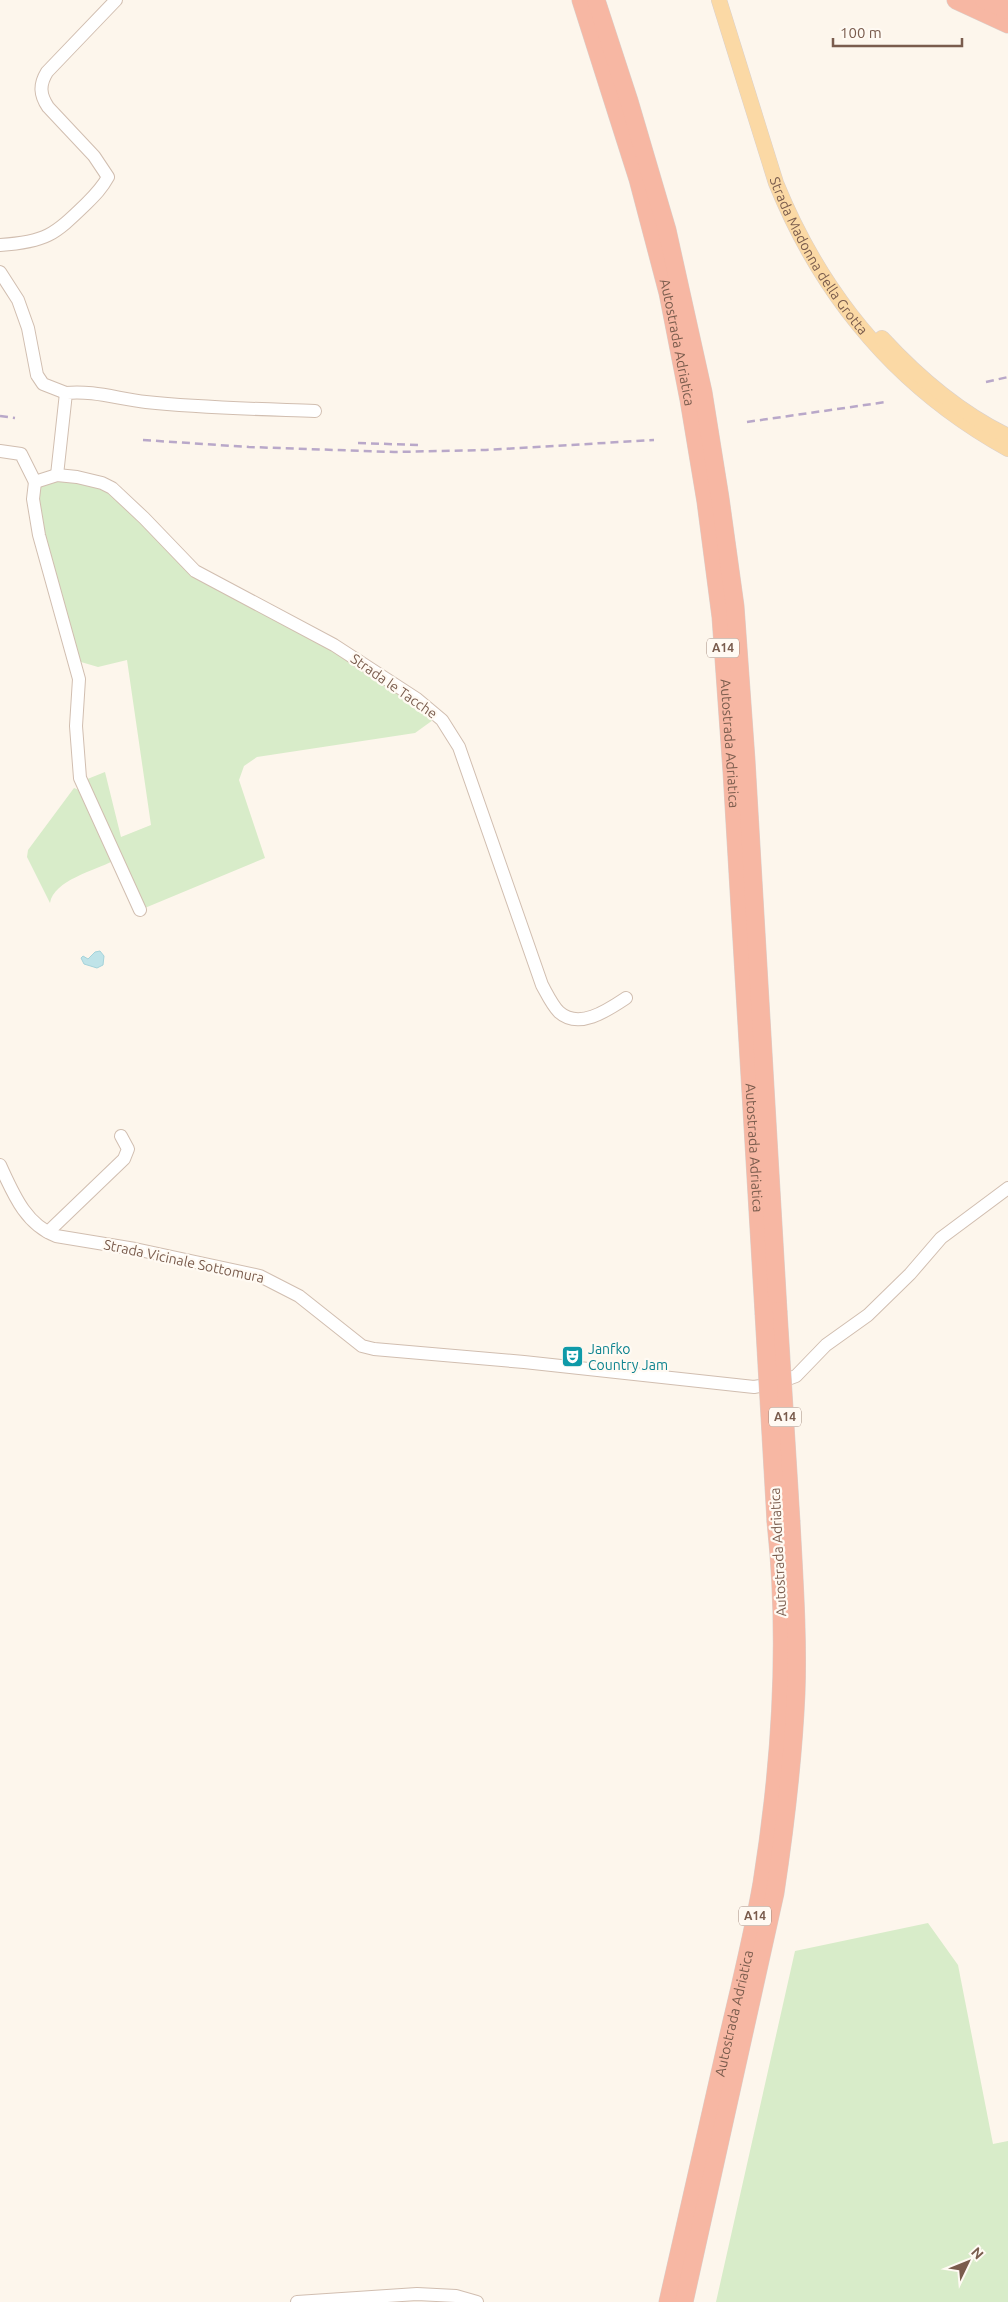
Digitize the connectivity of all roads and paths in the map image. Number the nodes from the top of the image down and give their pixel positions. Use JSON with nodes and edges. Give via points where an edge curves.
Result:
{"nodes":[{"id":1,"x":116,"y":0,"type":"edge"},
{"id":2,"x":581,"y":0,"type":"edge"},
{"id":3,"x":596,"y":0,"type":"edge"},
{"id":4,"x":719,"y":0,"type":"edge"},
{"id":5,"x":729,"y":0,"type":"edge"},
{"id":6,"x":956,"y":0,"type":"edge"},
{"id":7,"x":984,"y":0,"type":"edge"},
{"id":8,"x":1008,"y":10,"type":"edge"},
{"id":9,"x":1008,"y":24,"type":"edge"},
{"id":10,"x":0,"y":244,"type":"edge"},
{"id":11,"x":0,"y":272,"type":"edge"},
{"id":12,"x":66,"y":393,"type":"junction"},
{"id":13,"x":315,"y":411,"type":"dead end"},
{"id":14,"x":1008,"y":436,"type":"edge"},
{"id":15,"x":1008,"y":450,"type":"edge"},
{"id":16,"x":0,"y":451,"type":"edge"},
{"id":17,"x":57,"y":475,"type":"junction"},
{"id":18,"x":35,"y":482,"type":"junction"},
{"id":19,"x":140,"y":910,"type":"dead end"},
{"id":20,"x":626,"y":998,"type":"dead end"},
{"id":21,"x":121,"y":1136,"type":"dead end"},
{"id":22,"x":0,"y":1165,"type":"edge"},
{"id":23,"x":1008,"y":1188,"type":"edge"},
{"id":24,"x":48,"y":1232,"type":"junction"},
{"id":25,"x":771,"y":1312,"type":"junction"},
{"id":26,"x":784,"y":1522,"type":"junction"},
{"id":27,"x":297,"y":2302,"type":"edge"},
{"id":28,"x":477,"y":2302,"type":"edge"},
{"id":29,"x":668,"y":2302,"type":"edge"},
{"id":30,"x":684,"y":2302,"type":"edge"}],
"edges":[{"from":1,"to":10,"type":"street","via":[[42,81],[43,100],[94,156],[108,177],[103,188],[66,225],[47,237],[20,244]]},
{"from":2,"to":25,"type":"highway","name":"Autostrada Adriatica","number":"A14","via":[[622,124],[668,293],[706,502],[721,617]]},
{"from":3,"to":25,"type":"highway","name":"Autostrada Adriatica","number":"A14","via":[[667,230],[703,392],[722,508],[735,606],[745,751]]},
{"from":4,"to":15,"type":"main road","name":"Strada Madonna della Grotta","via":[[776,183],[817,268],[841,304],[889,361],[949,412]]},
{"from":5,"to":14,"type":"main road","name":"Strada Madonna della Grotta","via":[[787,183],[805,225],[831,271],[874,328],[920,376],[964,410]]},
{"from":6,"to":9,"type":"highway"},
{"from":7,"to":8,"type":"highway"},
{"from":11,"to":12,"type":"street","via":[[18,300],[28,328],[37,376],[43,384]]},
{"from":12,"to":13,"type":"street","via":[[193,406]]},
{"from":12,"to":17,"type":"street"},
{"from":16,"to":18,"type":"street","via":[[21,454]]},
{"from":17,"to":18,"type":"street"},
{"from":17,"to":20,"type":"street","name":"Strada le Tacche","via":[[77,476],[112,488],[195,571],[334,645],[417,699],[442,720],[459,747],[542,985],[558,1010],[568,1018],[583,1018],[606,1012]]},
{"from":18,"to":19,"type":"street","via":[[33,499],[39,535],[79,679],[76,726],[80,778]]},
{"from":21,"to":24,"type":"street","via":[[128,1149],[124,1159]]},
{"from":22,"to":24,"type":"street","name":"Strada Vicinale Sottomura","via":[[24,1210]]},
{"from":23,"to":24,"type":"street","name":"Strada Vicinale Sottomura","via":[[942,1238],[868,1315],[826,1345],[796,1376],[777,1384],[754,1387],[362,1346],[299,1296],[260,1276]]},
{"from":25,"to":26,"type":"highway","name":"Autostrada Adriatica","number":"A14","bridge":true},
{"from":26,"to":29,"type":"highway","name":"Autostrada Adriatica","number":"A14","via":[[782,1687],[768,1842],[746,1958]]},
{"from":26,"to":30,"type":"highway","name":"Autostrada Adriatica","number":"A14","via":[[796,1616],[796,1692],[784,1832],[775,1893]]},
{"from":27,"to":28,"type":"street","via":[[417,2294],[456,2296]]}]}
